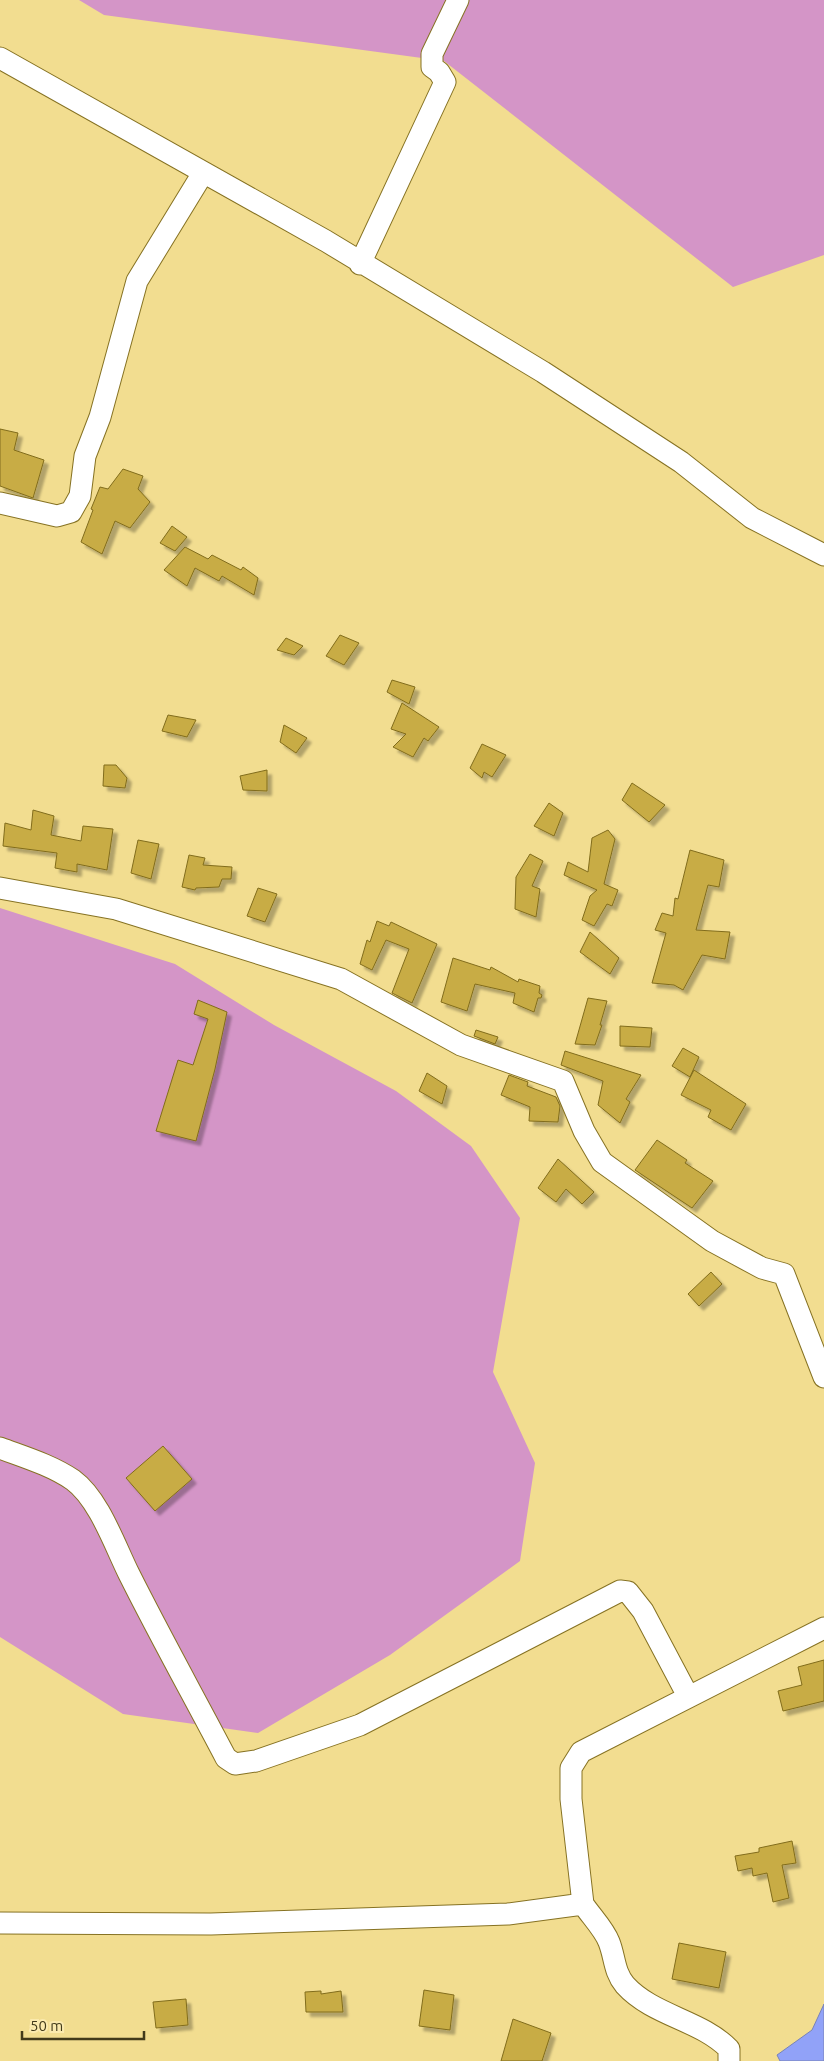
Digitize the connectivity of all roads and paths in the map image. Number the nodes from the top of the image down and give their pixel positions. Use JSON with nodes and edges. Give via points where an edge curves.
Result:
{"nodes":[{"id":1,"x":458,"y":0,"type":"edge"},
{"id":2,"x":0,"y":58,"type":"edge"},
{"id":3,"x":203,"y":173,"type":"junction"},
{"id":4,"x":360,"y":264,"type":"junction"},
{"id":5,"x":0,"y":503,"type":"edge"},
{"id":6,"x":824,"y":555,"type":"edge"},
{"id":7,"x":0,"y":888,"type":"edge"},
{"id":8,"x":824,"y":1377,"type":"edge"},
{"id":9,"x":0,"y":1448,"type":"edge"},
{"id":10,"x":824,"y":1628,"type":"edge"},
{"id":11,"x":688,"y":1696,"type":"junction"},
{"id":12,"x":583,"y":1904,"type":"junction"},
{"id":13,"x":0,"y":1923,"type":"edge"},
{"id":14,"x":729,"y":2061,"type":"edge"}],
"edges":[{"from":1,"to":4,"type":"street","via":[[432,54],[432,67],[445,82]]},
{"from":2,"to":3,"type":"street"},
{"from":3,"to":4,"type":"street","via":[[326,241]]},
{"from":3,"to":5,"type":"street","via":[[137,281],[100,417],[85,456],[80,496],[71,512],[57,516]]},
{"from":4,"to":6,"type":"street","via":[[542,372],[680,462],[752,518]]},
{"from":7,"to":8,"type":"street","via":[[116,909],[341,979],[461,1045],[563,1081],[584,1131],[602,1162],[712,1241],[762,1268],[784,1274]]},
{"from":9,"to":11,"type":"street","via":[[74,1481],[86,1496],[103,1520],[226,1758],[235,1764],[256,1762],[360,1725],[620,1590],[628,1592],[643,1611]]},
{"from":10,"to":11,"type":"street"},
{"from":11,"to":12,"type":"street","via":[[581,1752],[571,1768],[571,1799]]},
{"from":12,"to":13,"type":"street","via":[[508,1914],[231,1923]]},
{"from":12,"to":14,"type":"street","via":[[609,1941],[617,1973],[626,1985],[654,2007],[720,2040],[729,2049]]}]}
